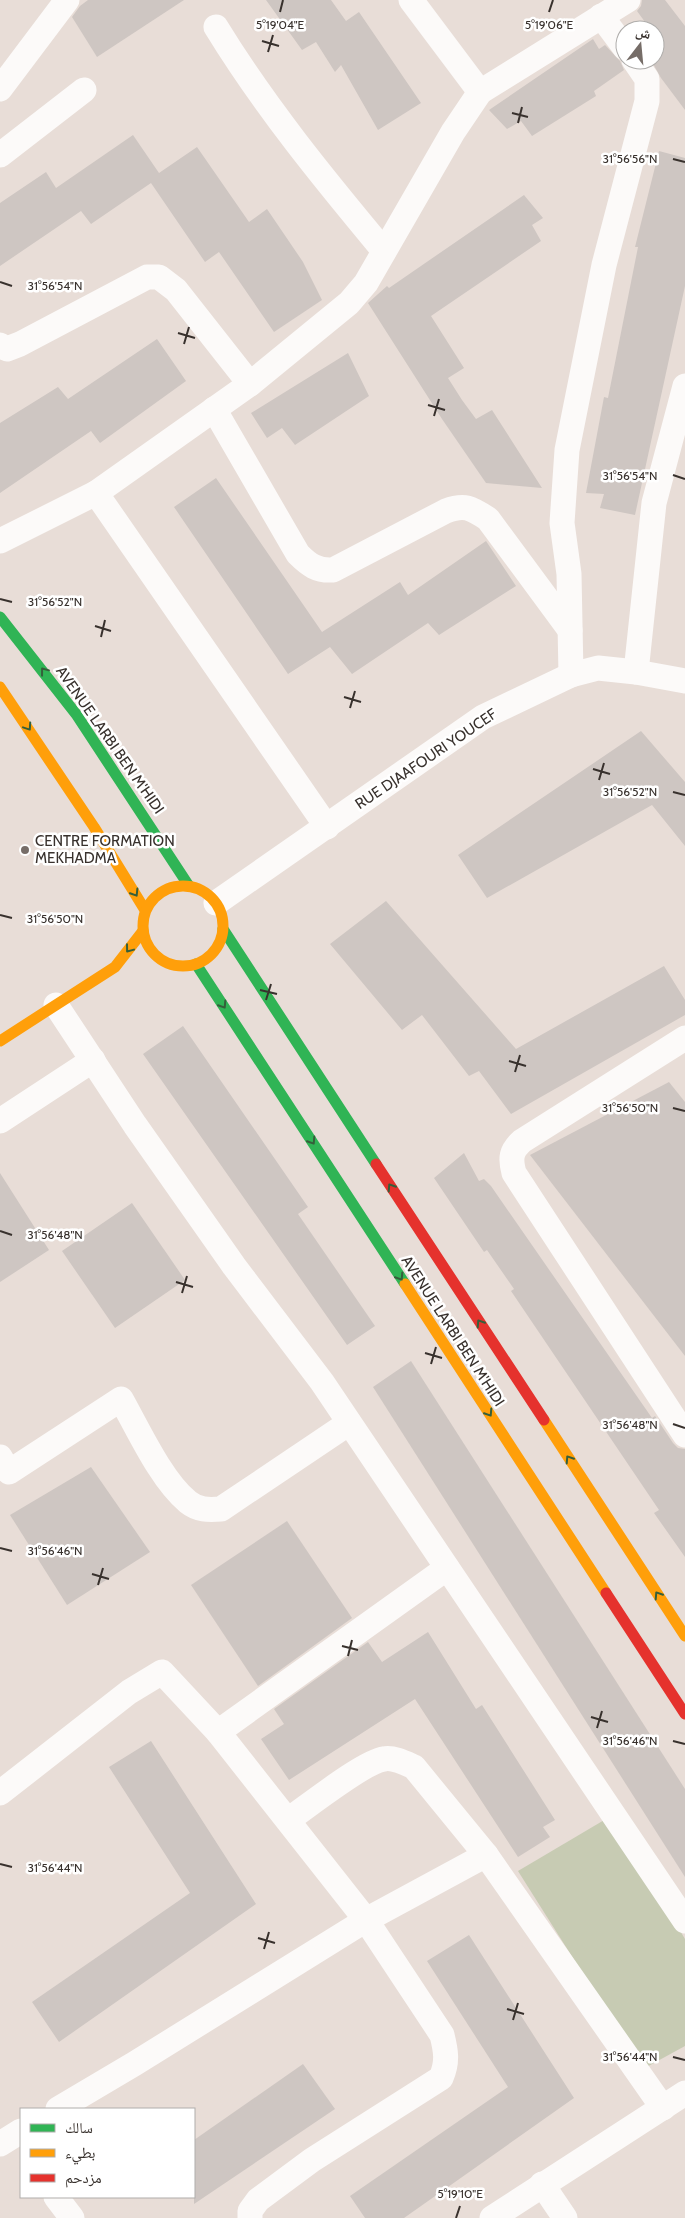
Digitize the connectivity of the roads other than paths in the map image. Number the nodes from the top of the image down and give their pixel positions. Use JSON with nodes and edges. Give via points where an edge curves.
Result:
{"nodes":[{"id":1,"x":67,"y":0,"type":"edge"},
{"id":2,"x":412,"y":0,"type":"edge"},
{"id":3,"x":628,"y":0,"type":"edge"},
{"id":4,"x":601,"y":16,"type":"junction"},
{"id":5,"x":216,"y":27,"type":"dead end"},
{"id":6,"x":615,"y":35,"type":"edge"},
{"id":7,"x":641,"y":70,"type":"edge"},
{"id":8,"x":0,"y":89,"type":"edge"},
{"id":9,"x":84,"y":90,"type":"dead end"},
{"id":10,"x":480,"y":92,"type":"junction"},
{"id":11,"x":0,"y":155,"type":"edge"},
{"id":12,"x":384,"y":251,"type":"junction"},
{"id":13,"x":0,"y":345,"type":"edge"},
{"id":14,"x":250,"y":384,"type":"junction"},
{"id":15,"x":685,"y":386,"type":"edge"},
{"id":16,"x":214,"y":409,"type":"junction"},
{"id":17,"x":96,"y":493,"type":"junction"},
{"id":18,"x":0,"y":541,"type":"edge"},
{"id":19,"x":0,"y":617,"type":"edge"},
{"id":20,"x":570,"y":630,"type":"junction"},
{"id":21,"x":636,"y":672,"type":"junction"},
{"id":22,"x":571,"y":674,"type":"junction"},
{"id":23,"x":685,"y":681,"type":"edge"},
{"id":24,"x":0,"y":687,"type":"edge"},
{"id":25,"x":327,"y":827,"type":"junction"},
{"id":26,"x":189,"y":886,"type":"junction"},
{"id":27,"x":216,"y":903,"type":"junction"},
{"id":28,"x":145,"y":910,"type":"junction"},
{"id":29,"x":223,"y":929,"type":"junction"},
{"id":30,"x":143,"y":931,"type":"junction"},
{"id":31,"x":196,"y":964,"type":"junction"},
{"id":32,"x":183,"y":966,"type":"junction"},
{"id":33,"x":132,"y":967,"type":"dead end"},
{"id":34,"x":150,"y":967,"type":"dead end"},
{"id":35,"x":115,"y":968,"type":"junction"},
{"id":36,"x":56,"y":1005,"type":"junction"},
{"id":37,"x":685,"y":1038,"type":"edge"},
{"id":38,"x":0,"y":1041,"type":"edge"},
{"id":39,"x":94,"y":1060,"type":"junction"},
{"id":40,"x":0,"y":1121,"type":"edge"},
{"id":41,"x":348,"y":1423,"type":"junction"},
{"id":42,"x":685,"y":1435,"type":"edge"},
{"id":43,"x":0,"y":1457,"type":"edge"},
{"id":44,"x":447,"y":1568,"type":"junction"},
{"id":45,"x":685,"y":1636,"type":"edge"},
{"id":46,"x":685,"y":1714,"type":"edge"},
{"id":47,"x":218,"y":1732,"type":"junction"},
{"id":48,"x":3,"y":1782,"type":"edge"},
{"id":49,"x":288,"y":1820,"type":"junction"},
{"id":50,"x":486,"y":1854,"type":"junction"},
{"id":51,"x":366,"y":1920,"type":"junction"},
{"id":52,"x":685,"y":1921,"type":"edge"},
{"id":53,"x":685,"y":2093,"type":"edge"},
{"id":54,"x":60,"y":2108,"type":"edge"},
{"id":55,"x":662,"y":2108,"type":"junction"},
{"id":56,"x":542,"y":2184,"type":"junction"},
{"id":57,"x":57,"y":2198,"type":"edge"},
{"id":58,"x":72,"y":2218,"type":"edge"},
{"id":59,"x":250,"y":2218,"type":"edge"},
{"id":60,"x":492,"y":2218,"type":"edge"},
{"id":61,"x":565,"y":2218,"type":"edge"}],
"edges":[{"from":1,"to":8,"type":"street"},
{"from":2,"to":10,"type":"street"},
{"from":3,"to":4,"type":"street"},
{"from":4,"to":6,"type":"street"},
{"from":4,"to":10,"type":"street"},
{"from":5,"to":12,"type":"street","via":[[304,154]]},
{"from":7,"to":20,"type":"street","via":[[647,79],[647,101],[604,265],[567,450],[562,523],[569,574]]},
{"from":9,"to":11,"type":"street"},
{"from":10,"to":12,"type":"street"},
{"from":12,"to":14,"type":"street","via":[[366,283],[349,303]]},
{"from":13,"to":14,"type":"street","via":[[7,349],[20,344],[146,277],[159,277],[176,290]]},
{"from":14,"to":16,"type":"street"},
{"from":15,"to":21,"type":"street","via":[[654,502]]},
{"from":16,"to":17,"type":"street"},
{"from":16,"to":20,"type":"street","via":[[298,554],[309,565],[321,571],[333,570],[446,511],[458,507],[471,508],[488,518]]},
{"from":17,"to":18,"type":"street"},
{"from":17,"to":25,"type":"street"},
{"from":26,"to":19,"type":"main road","name":"AVENUE LARBI BEN M'HIDI","one_way":true,"via":[[82,722]]},
{"from":20,"to":22,"type":"street"},
{"from":21,"to":22,"type":"street","name":"RUE DJAAFOURI YOUCEF","via":[[598,668]]},
{"from":21,"to":23,"type":"street","name":"RUE DJAAFOURI YOUCEF"},
{"from":22,"to":25,"type":"street","name":"RUE DJAAFOURI YOUCEF","via":[[483,716]]},
{"from":24,"to":28,"type":"main road","one_way":true},
{"from":25,"to":27,"type":"street","name":"RUE DJAAFOURI YOUCEF"},
{"from":26,"to":27,"type":"main road","via":[[202,890]]},
{"from":26,"to":28,"type":"main road","via":[[163,890],[152,898]]},
{"from":27,"to":29,"type":"main road"},
{"from":28,"to":30,"type":"main road"},
{"from":29,"to":31,"type":"main road","via":[[217,948]]},
{"from":45,"to":29,"type":"main road","name":"AVENUE LARBI BEN M'HIDI","one_way":true},
{"from":30,"to":32,"type":"main road","via":[[148,947],[158,958]]},
{"from":30,"to":35,"type":"main road","one_way":true},
{"from":31,"to":32,"type":"main road"},
{"from":31,"to":46,"type":"main road","name":"AVENUE LARBI BEN M'HIDI","one_way":true},
{"from":32,"to":34,"type":"main road"},
{"from":33,"to":35,"type":"main road"},
{"from":35,"to":36,"type":"main road"},
{"from":36,"to":38,"type":"main road"},
{"from":36,"to":39,"type":"street"},
{"from":37,"to":42,"type":"street","via":[[522,1141],[513,1149],[511,1162],[514,1173]]},
{"from":39,"to":40,"type":"street"},
{"from":39,"to":41,"type":"street","via":[[234,1266],[322,1382]]},
{"from":41,"to":43,"type":"street","via":[[220,1509],[196,1507],[178,1492],[121,1398],[9,1472]]},
{"from":41,"to":44,"type":"street"},
{"from":44,"to":47,"type":"street"},
{"from":44,"to":52,"type":"street"},
{"from":47,"to":48,"type":"street","via":[[162,1672]]},
{"from":47,"to":49,"type":"street"},
{"from":49,"to":50,"type":"street","via":[[368,1765],[384,1759],[402,1761],[414,1766]]},
{"from":49,"to":51,"type":"street"},
{"from":50,"to":51,"type":"street"},
{"from":50,"to":55,"type":"street"},
{"from":51,"to":54,"type":"street"},
{"from":51,"to":59,"type":"street","via":[[442,2035],[447,2055],[445,2068],[440,2078],[312,2160],[258,2200],[250,2211]]},
{"from":53,"to":55,"type":"street"},
{"from":55,"to":56,"type":"street"},
{"from":56,"to":60,"type":"street"},
{"from":56,"to":61,"type":"street"},
{"from":57,"to":58,"type":"street"}]}
